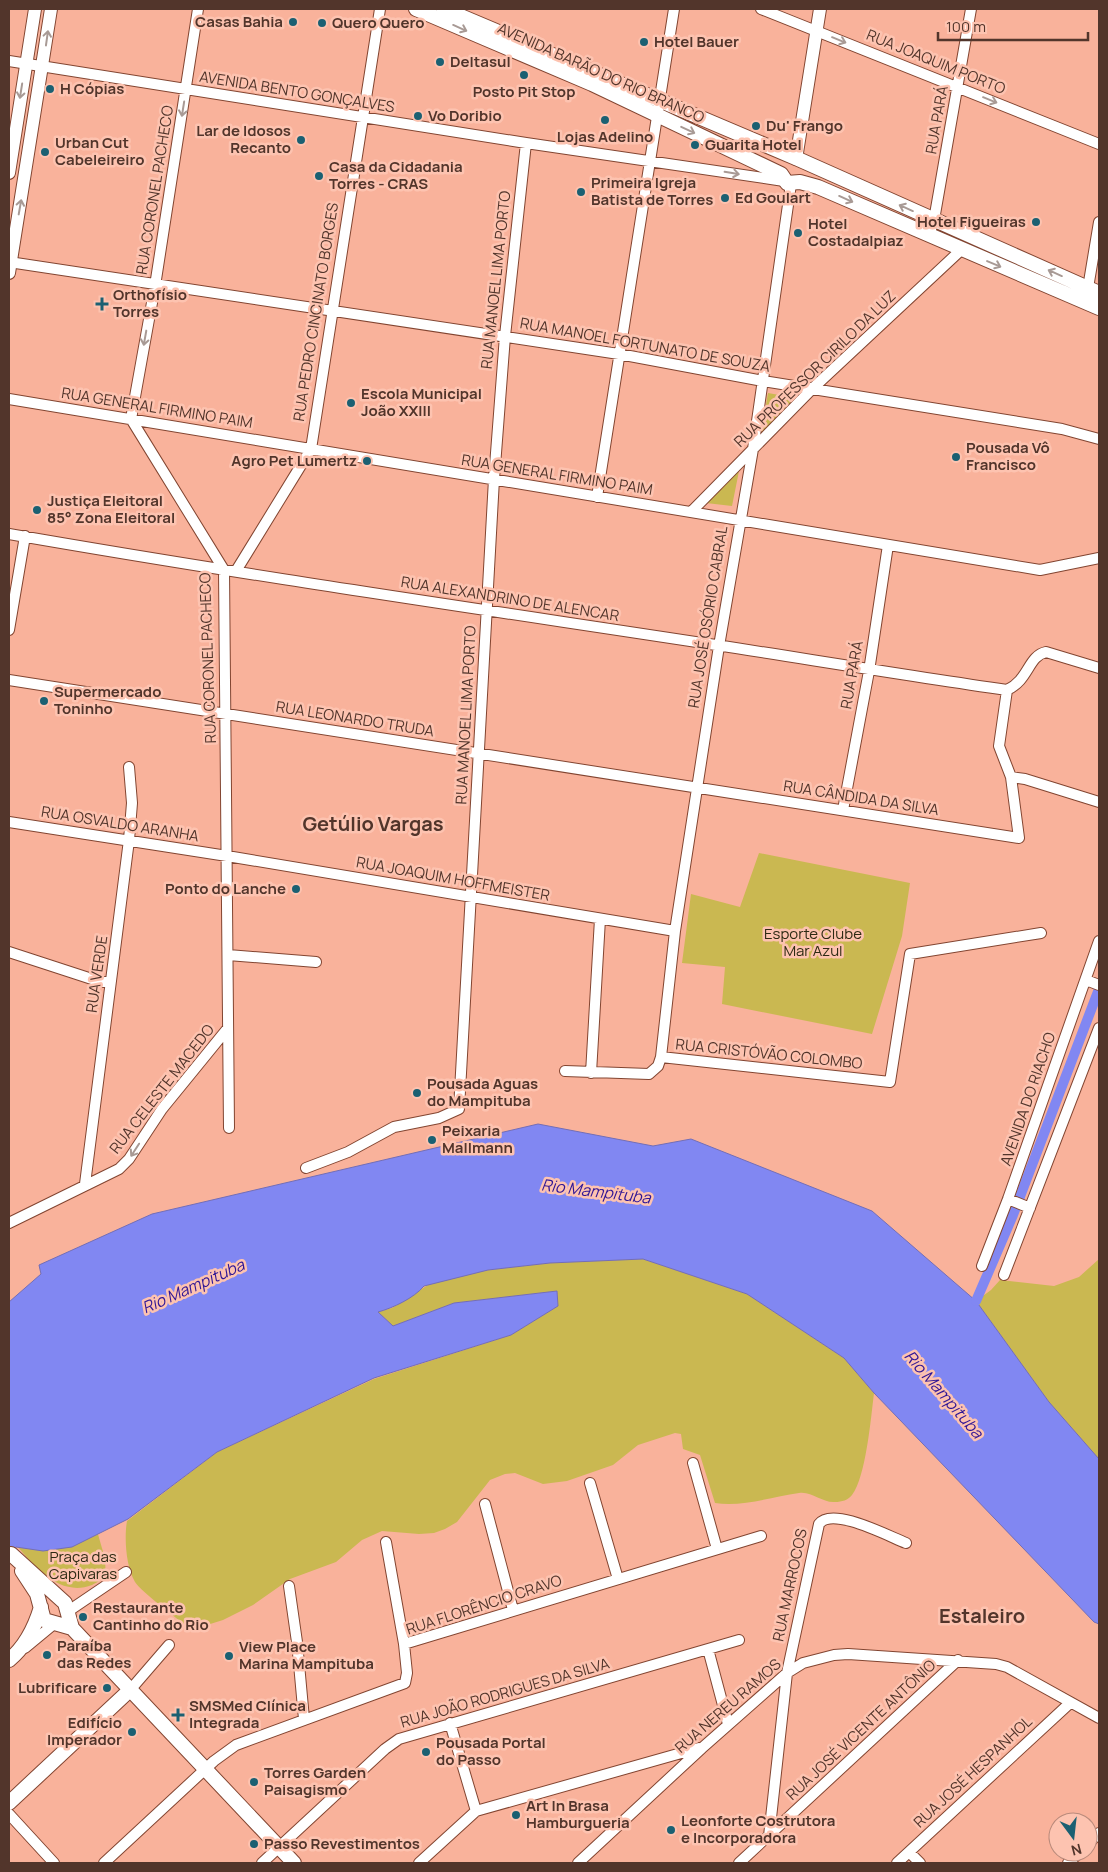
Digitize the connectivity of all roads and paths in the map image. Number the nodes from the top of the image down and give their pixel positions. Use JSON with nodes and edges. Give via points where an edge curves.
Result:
{"nodes":[{"id":1,"x":35,"y":9,"type":"edge"},
{"id":2,"x":51,"y":9,"type":"edge"},
{"id":3,"x":198,"y":9,"type":"edge"},
{"id":4,"x":380,"y":9,"type":"edge"},
{"id":5,"x":416,"y":9,"type":"edge"},
{"id":6,"x":444,"y":9,"type":"edge"},
{"id":7,"x":674,"y":9,"type":"edge"},
{"id":8,"x":761,"y":9,"type":"edge"},
{"id":9,"x":820,"y":9,"type":"edge"},
{"id":10,"x":971,"y":9,"type":"edge"},
{"id":11,"x":817,"y":31,"type":"junction"},
{"id":12,"x":9,"y":61,"type":"edge"},
{"id":13,"x":26,"y":63,"type":"junction"},
{"id":14,"x":43,"y":66,"type":"junction"},
{"id":15,"x":958,"y":88,"type":"junction"},
{"id":16,"x":186,"y":89,"type":"junction"},
{"id":17,"x":659,"y":100,"type":"junction"},
{"id":18,"x":656,"y":115,"type":"junction"},
{"id":19,"x":361,"y":117,"type":"junction"},
{"id":20,"x":526,"y":143,"type":"junction"},
{"id":21,"x":1099,"y":144,"type":"edge"},
{"id":22,"x":796,"y":159,"type":"junction"},
{"id":23,"x":649,"y":161,"type":"junction"},
{"id":24,"x":9,"y":173,"type":"edge"},
{"id":25,"x":789,"y":180,"type":"junction"},
{"id":26,"x":934,"y":220,"type":"junction"},
{"id":27,"x":1099,"y":222,"type":"edge"},
{"id":28,"x":929,"y":235,"type":"junction"},
{"id":29,"x":961,"y":250,"type":"junction"},
{"id":30,"x":9,"y":266,"type":"edge"},
{"id":31,"x":155,"y":286,"type":"junction"},
{"id":32,"x":1094,"y":291,"type":"edge"},
{"id":33,"x":1099,"y":308,"type":"edge"},
{"id":34,"x":332,"y":311,"type":"junction"},
{"id":35,"x":505,"y":336,"type":"junction"},
{"id":36,"x":619,"y":354,"type":"junction"},
{"id":37,"x":763,"y":381,"type":"junction"},
{"id":38,"x":812,"y":389,"type":"junction"},
{"id":39,"x":9,"y":399,"type":"edge"},
{"id":40,"x":131,"y":419,"type":"junction"},
{"id":41,"x":1099,"y":439,"type":"edge"},
{"id":42,"x":310,"y":449,"type":"junction"},
{"id":43,"x":753,"y":449,"type":"junction"},
{"id":44,"x":494,"y":479,"type":"junction"},
{"id":45,"x":597,"y":497,"type":"junction"},
{"id":46,"x":690,"y":512,"type":"junction"},
{"id":47,"x":740,"y":520,"type":"junction"},
{"id":48,"x":9,"y":534,"type":"edge"},
{"id":49,"x":25,"y":536,"type":"junction"},
{"id":50,"x":888,"y":545,"type":"junction"},
{"id":51,"x":1099,"y":558,"type":"edge"},
{"id":52,"x":224,"y":570,"type":"junction"},
{"id":53,"x":236,"y":571,"type":"junction"},
{"id":54,"x":486,"y":611,"type":"junction"},
{"id":55,"x":9,"y":630,"type":"edge"},
{"id":56,"x":719,"y":646,"type":"junction"},
{"id":57,"x":1099,"y":668,"type":"edge"},
{"id":58,"x":869,"y":671,"type":"junction"},
{"id":59,"x":9,"y":680,"type":"edge"},
{"id":60,"x":1007,"y":690,"type":"junction"},
{"id":61,"x":225,"y":715,"type":"junction"},
{"id":62,"x":479,"y":753,"type":"junction"},
{"id":63,"x":129,"y":766,"type":"dead end"},
{"id":64,"x":1010,"y":777,"type":"junction"},
{"id":65,"x":698,"y":787,"type":"junction"},
{"id":66,"x":1099,"y":802,"type":"edge"},
{"id":67,"x":843,"y":810,"type":"junction"},
{"id":68,"x":9,"y":822,"type":"edge"},
{"id":69,"x":129,"y":840,"type":"junction"},
{"id":70,"x":227,"y":856,"type":"junction"},
{"id":71,"x":472,"y":897,"type":"junction"},
{"id":72,"x":600,"y":919,"type":"junction"},
{"id":73,"x":675,"y":931,"type":"junction"},
{"id":74,"x":1042,"y":933,"type":"dead end"},
{"id":75,"x":1099,"y":941,"type":"edge"},
{"id":76,"x":9,"y":952,"type":"edge"},
{"id":77,"x":228,"y":955,"type":"junction"},
{"id":78,"x":316,"y":962,"type":"dead end"},
{"id":79,"x":1086,"y":980,"type":"junction"},
{"id":80,"x":110,"y":982,"type":"junction"},
{"id":81,"x":1099,"y":985,"type":"edge"},
{"id":82,"x":228,"y":1028,"type":"junction"},
{"id":83,"x":1099,"y":1028,"type":"edge"},
{"id":84,"x":661,"y":1057,"type":"junction"},
{"id":85,"x":565,"y":1071,"type":"dead end"},
{"id":86,"x":591,"y":1072,"type":"junction"},
{"id":87,"x":229,"y":1128,"type":"dead end"},
{"id":88,"x":306,"y":1168,"type":"dead end"},
{"id":89,"x":85,"y":1184,"type":"junction"},
{"id":90,"x":1008,"y":1199,"type":"junction"},
{"id":91,"x":1030,"y":1208,"type":"junction"},
{"id":92,"x":10,"y":1221,"type":"edge"},
{"id":93,"x":982,"y":1266,"type":"dead end"},
{"id":94,"x":1004,"y":1275,"type":"dead end"},
{"id":95,"x":693,"y":1463,"type":"dead end"},
{"id":96,"x":590,"y":1483,"type":"dead end"},
{"id":97,"x":485,"y":1504,"type":"dead end"},
{"id":98,"x":761,"y":1536,"type":"dead end"},
{"id":99,"x":386,"y":1542,"type":"dead end"},
{"id":100,"x":906,"y":1543,"type":"dead end"},
{"id":101,"x":717,"y":1549,"type":"junction"},
{"id":102,"x":10,"y":1553,"type":"edge"},
{"id":103,"x":126,"y":1572,"type":"dead end"},
{"id":104,"x":618,"y":1578,"type":"junction"},
{"id":105,"x":289,"y":1586,"type":"dead end"},
{"id":106,"x":89,"y":1597,"type":"junction"},
{"id":107,"x":60,"y":1598,"type":"junction"},
{"id":108,"x":41,"y":1608,"type":"junction"},
{"id":109,"x":512,"y":1610,"type":"junction"},
{"id":110,"x":67,"y":1612,"type":"junction"},
{"id":111,"x":54,"y":1624,"type":"junction"},
{"id":112,"x":72,"y":1628,"type":"junction"},
{"id":113,"x":739,"y":1640,"type":"dead end"},
{"id":114,"x":404,"y":1644,"type":"junction"},
{"id":115,"x":169,"y":1646,"type":"dead end"},
{"id":116,"x":708,"y":1650,"type":"junction"},
{"id":117,"x":13,"y":1657,"type":"edge"},
{"id":118,"x":958,"y":1660,"type":"junction"},
{"id":119,"x":787,"y":1673,"type":"junction"},
{"id":120,"x":131,"y":1689,"type":"junction"},
{"id":121,"x":1070,"y":1703,"type":"junction"},
{"id":122,"x":1099,"y":1718,"type":"edge"},
{"id":123,"x":304,"y":1719,"type":"junction"},
{"id":124,"x":450,"y":1723,"type":"junction"},
{"id":125,"x":728,"y":1724,"type":"junction"},
{"id":126,"x":702,"y":1748,"type":"junction"},
{"id":127,"x":206,"y":1769,"type":"junction"},
{"id":128,"x":9,"y":1804,"type":"edge"},
{"id":129,"x":476,"y":1811,"type":"junction"},
{"id":130,"x":9,"y":1814,"type":"edge"},
{"id":131,"x":769,"y":1836,"type":"junction"},
{"id":132,"x":279,"y":1847,"type":"junction"},
{"id":133,"x":909,"y":1852,"type":"junction"},
{"id":134,"x":581,"y":1862,"type":"edge"},
{"id":135,"x":54,"y":1863,"type":"edge"},
{"id":136,"x":104,"y":1863,"type":"edge"},
{"id":137,"x":262,"y":1863,"type":"edge"},
{"id":138,"x":294,"y":1863,"type":"edge"},
{"id":139,"x":419,"y":1863,"type":"edge"},
{"id":140,"x":739,"y":1863,"type":"edge"},
{"id":141,"x":896,"y":1863,"type":"edge"},
{"id":142,"x":920,"y":1863,"type":"edge"}],
"edges":[{"from":1,"to":13,"type":"street"},
{"from":14,"to":2,"type":"street","one_way":true},
{"from":3,"to":16,"type":"street","name":"RUA CORONEL PACHECO"},
{"from":4,"to":19,"type":"street","name":"RUA PEDRO CINCINATO BORGES"},
{"from":5,"to":18,"type":"main road","name":"AVENIDA BARÃO DO RIO BRANCO","one_way":true,"via":[[592,84]]},
{"from":6,"to":17,"type":"main road","name":"AVENIDA BARÃO DO RIO BRANCO"},
{"from":7,"to":17,"type":"street"},
{"from":8,"to":11,"type":"street","name":"RUA JOAQUIM PORTO"},
{"from":9,"to":11,"type":"street"},
{"from":10,"to":15,"type":"street","name":"RUA PARÁ"},
{"from":11,"to":15,"type":"street","name":"RUA JOAQUIM PORTO","one_way":true},
{"from":11,"to":22,"type":"street"},
{"from":12,"to":13,"type":"street","name":"AVENIDA BENTO GONÇALVES"},
{"from":13,"to":14,"type":"street","name":"AVENIDA BENTO GONÇALVES"},
{"from":13,"to":24,"type":"street","one_way":true},
{"from":14,"to":16,"type":"street","name":"AVENIDA BENTO GONÇALVES"},
{"from":30,"to":14,"type":"street","one_way":true},
{"from":15,"to":21,"type":"street","name":"RUA JOAQUIM PORTO","one_way":true},
{"from":15,"to":26,"type":"street","name":"RUA PARÁ"},
{"from":16,"to":19,"type":"street","name":"AVENIDA BENTO GONÇALVES"},
{"from":16,"to":31,"type":"street","name":"RUA CORONEL PACHECO","one_way":true},
{"from":17,"to":18,"type":"street"},
{"from":17,"to":22,"type":"main road","name":"AVENIDA BARÃO DO RIO BRANCO"},
{"from":18,"to":23,"type":"street"},
{"from":18,"to":25,"type":"main road","name":"AVENIDA BARÃO DO RIO BRANCO","one_way":true},
{"from":19,"to":20,"type":"street","name":"AVENIDA BENTO GONÇALVES"},
{"from":19,"to":34,"type":"street","name":"RUA PEDRO CINCINATO BORGES"},
{"from":20,"to":23,"type":"street","name":"AVENIDA BENTO GONÇALVES"},
{"from":20,"to":35,"type":"street","name":"RUA MANOEL LIMA PORTO"},
{"from":22,"to":25,"type":"main road","via":[[783,163]]},
{"from":22,"to":25,"type":"main road","via":[[806,171]]},
{"from":26,"to":22,"type":"main road","name":"AVENIDA BARÃO DO RIO BRANCO","one_way":true},
{"from":23,"to":25,"type":"street","name":"AVENIDA BENTO GONÇALVES","one_way":true},
{"from":23,"to":36,"type":"street"},
{"from":25,"to":28,"type":"main road","name":"AVENIDA BARÃO DO RIO BRANCO","one_way":true,"via":[[818,186]]},
{"from":25,"to":37,"type":"street","name":"RUA JOSÉ OSÓRIO CABRAL"},
{"from":26,"to":28,"type":"street","name":"RUA PARÁ"},
{"from":32,"to":26,"type":"main road","name":"AVENIDA BARÃO DO RIO BRANCO","one_way":true},
{"from":27,"to":32,"type":"street"},
{"from":28,"to":29,"type":"main road","name":"AVENIDA BARÃO DO RIO BRANCO"},
{"from":29,"to":33,"type":"main road","name":"AVENIDA BARÃO DO RIO BRANCO","one_way":true},
{"from":29,"to":38,"type":"street","name":"RUA PROFESSOR CIRILO DA LUZ"},
{"from":30,"to":31,"type":"street","name":"RUA MANOEL FORTUNATO DE SOUZA"},
{"from":31,"to":34,"type":"street","name":"RUA MANOEL FORTUNATO DE SOUZA"},
{"from":31,"to":40,"type":"street","name":"RUA CORONEL PACHECO","one_way":true},
{"from":34,"to":35,"type":"street","name":"RUA MANOEL FORTUNATO DE SOUZA"},
{"from":34,"to":42,"type":"street","name":"RUA PEDRO CINCINATO BORGES"},
{"from":35,"to":36,"type":"street","name":"RUA MANOEL FORTUNATO DE SOUZA"},
{"from":35,"to":44,"type":"street","name":"RUA MANOEL LIMA PORTO"},
{"from":36,"to":37,"type":"street","name":"RUA MANOEL FORTUNATO DE SOUZA"},
{"from":36,"to":45,"type":"street"},
{"from":37,"to":38,"type":"street","name":"RUA MANOEL FORTUNATO DE SOUZA"},
{"from":37,"to":43,"type":"street","name":"RUA JOSÉ OSÓRIO CABRAL"},
{"from":38,"to":41,"type":"street","name":"RUA MANOEL FORTUNATO DE SOUZA","via":[[1062,429]]},
{"from":38,"to":43,"type":"street","name":"RUA PROFESSOR CIRILO DA LUZ"},
{"from":39,"to":40,"type":"street","name":"RUA GENERAL FIRMINO PAIM"},
{"from":40,"to":42,"type":"street","name":"RUA GENERAL FIRMINO PAIM"},
{"from":40,"to":52,"type":"street","name":"RUA CORONEL PACHECO"},
{"from":42,"to":44,"type":"street","name":"RUA GENERAL FIRMINO PAIM"},
{"from":42,"to":53,"type":"street","name":"RUA PEDRO CINCINATO BORGES"},
{"from":43,"to":46,"type":"street","name":"RUA PROFESSOR CIRILO DA LUZ"},
{"from":43,"to":47,"type":"street","name":"RUA JOSÉ OSÓRIO CABRAL"},
{"from":44,"to":45,"type":"street","name":"RUA GENERAL FIRMINO PAIM"},
{"from":44,"to":54,"type":"street","name":"RUA MANOEL LIMA PORTO"},
{"from":45,"to":46,"type":"street","name":"RUA GENERAL FIRMINO PAIM"},
{"from":46,"to":47,"type":"street","name":"RUA GENERAL FIRMINO PAIM"},
{"from":47,"to":50,"type":"street","name":"RUA GENERAL FIRMINO PAIM"},
{"from":47,"to":56,"type":"street","name":"RUA JOSÉ OSÓRIO CABRAL"},
{"from":48,"to":49,"type":"street","name":"RUA ALEXANDRINO DE ALENCAR"},
{"from":49,"to":52,"type":"street","name":"RUA ALEXANDRINO DE ALENCAR"},
{"from":49,"to":55,"type":"street"},
{"from":50,"to":51,"type":"street","name":"RUA GENERAL FIRMINO PAIM","via":[[1040,570]]},
{"from":50,"to":58,"type":"street","name":"RUA PARÁ"},
{"from":52,"to":53,"type":"street","name":"RUA ALEXANDRINO DE ALENCAR"},
{"from":52,"to":61,"type":"street","name":"RUA CORONEL PACHECO"},
{"from":53,"to":54,"type":"street","name":"RUA ALEXANDRINO DE ALENCAR"},
{"from":54,"to":56,"type":"street","name":"RUA ALEXANDRINO DE ALENCAR"},
{"from":54,"to":62,"type":"street","name":"RUA MANOEL LIMA PORTO"},
{"from":56,"to":58,"type":"street","name":"RUA ALEXANDRINO DE ALENCAR"},
{"from":56,"to":65,"type":"street","name":"RUA JOSÉ OSÓRIO CABRAL"},
{"from":57,"to":60,"type":"street","via":[[1054,653],[1039,654],[1017,686]]},
{"from":58,"to":60,"type":"street","name":"RUA ALEXANDRINO DE ALENCAR"},
{"from":58,"to":67,"type":"street","name":"RUA PARÁ"},
{"from":59,"to":61,"type":"street","name":"RUA LEONARDO TRUDA"},
{"from":60,"to":64,"type":"street","via":[[999,746]]},
{"from":61,"to":62,"type":"street","name":"RUA LEONARDO TRUDA"},
{"from":61,"to":70,"type":"street","name":"RUA CORONEL PACHECO"},
{"from":62,"to":65,"type":"street","name":"RUA LEONARDO TRUDA"},
{"from":62,"to":71,"type":"street","name":"RUA MANOEL LIMA PORTO"},
{"from":63,"to":69,"type":"street","name":"RUA VERDE","via":[[132,803]]},
{"from":64,"to":66,"type":"street"},
{"from":64,"to":67,"type":"street","name":"RUA CÂNDIDA DA SILVA","via":[[1019,838]]},
{"from":65,"to":67,"type":"street","name":"RUA CÂNDIDA DA SILVA"},
{"from":65,"to":73,"type":"street","name":"RUA JOSÉ OSÓRIO CABRAL"},
{"from":68,"to":69,"type":"street","name":"RUA OSVALDO ARANHA"},
{"from":69,"to":70,"type":"street","name":"RUA OSVALDO ARANHA"},
{"from":69,"to":80,"type":"street","name":"RUA VERDE"},
{"from":70,"to":71,"type":"street","name":"RUA JOAQUIM HOFFMEISTER"},
{"from":70,"to":77,"type":"street","name":"RUA CORONEL PACHECO"},
{"from":71,"to":72,"type":"street","name":"RUA JOAQUIM HOFFMEISTER"},
{"from":71,"to":88,"type":"street","name":"RUA MANOEL LIMA PORTO","via":[[459,1109],[439,1118],[394,1127],[348,1152]]},
{"from":72,"to":73,"type":"street","name":"RUA JOAQUIM HOFFMEISTER"},
{"from":72,"to":86,"type":"street"},
{"from":73,"to":84,"type":"street","name":"RUA JOSÉ OSÓRIO CABRAL"},
{"from":74,"to":84,"type":"street","name":"RUA CRISTÓVÃO COLOMBO","via":[[910,954],[890,1082]]},
{"from":75,"to":79,"type":"street","name":"AVENIDA DO RIACHO"},
{"from":76,"to":80,"type":"street","via":[[100,982]]},
{"from":77,"to":78,"type":"street"},
{"from":77,"to":82,"type":"street","name":"RUA CORONEL PACHECO"},
{"from":79,"to":81,"type":"street"},
{"from":79,"to":90,"type":"street","name":"AVENIDA DO RIACHO"},
{"from":80,"to":89,"type":"street","name":"RUA VERDE"},
{"from":82,"to":87,"type":"street","name":"RUA CORONEL PACHECO"},
{"from":82,"to":89,"type":"street","name":"RUA CELESTE MACEDO","one_way":true,"via":[[162,1108],[129,1159],[119,1169]]},
{"from":83,"to":91,"type":"street"},
{"from":84,"to":86,"type":"street","name":"RUA CRISTÓVÃO COLOMBO","via":[[658,1066],[649,1074]]},
{"from":85,"to":86,"type":"street","name":"RUA CRISTÓVÃO COLOMBO"},
{"from":89,"to":92,"type":"street","name":"RUA CELESTE MACEDO"},
{"from":90,"to":91,"type":"street"},
{"from":90,"to":93,"type":"street","name":"AVENIDA DO RIACHO"},
{"from":91,"to":94,"type":"street"},
{"from":95,"to":101,"type":"street"},
{"from":96,"to":104,"type":"street"},
{"from":97,"to":109,"type":"street"},
{"from":98,"to":101,"type":"street","name":"RUA FLORÊNCIO CRAVO"},
{"from":99,"to":114,"type":"street"},
{"from":100,"to":119,"type":"street","name":"RUA MARROCOS","via":[[844,1519],[822,1518]]},
{"from":101,"to":104,"type":"street","name":"RUA FLORÊNCIO CRAVO"},
{"from":102,"to":107,"type":"main road"},
{"from":102,"to":108,"type":"main road","via":[[36,1594]]},
{"from":103,"to":106,"type":"street"},
{"from":104,"to":109,"type":"street","name":"RUA FLORÊNCIO CRAVO"},
{"from":105,"to":123,"type":"street"},
{"from":106,"to":107,"type":"street"},
{"from":106,"to":110,"type":"street"},
{"from":107,"to":108,"type":"main road","via":[[48,1599]]},
{"from":107,"to":110,"type":"main road"},
{"from":108,"to":111,"type":"main road","via":[[44,1620]]},
{"from":108,"to":117,"type":"main road"},
{"from":109,"to":114,"type":"street","name":"RUA FLORÊNCIO CRAVO"},
{"from":110,"to":111,"type":"main road","via":[[63,1620]]},
{"from":110,"to":112,"type":"main road"},
{"from":111,"to":112,"type":"main road"},
{"from":111,"to":117,"type":"street"},
{"from":112,"to":120,"type":"main road"},
{"from":113,"to":116,"type":"street","name":"RUA JOÃO RODRIGUES DA SILVA"},
{"from":114,"to":123,"type":"street","name":"RUA FLORÊNCIO CRAVO","via":[[405,1683]]},
{"from":115,"to":120,"type":"street"},
{"from":116,"to":124,"type":"street","name":"RUA JOÃO RODRIGUES DA SILVA"},
{"from":116,"to":125,"type":"street"},
{"from":118,"to":119,"type":"street","name":"RUA NEREU RAMOS","via":[[834,1655],[803,1663]]},
{"from":118,"to":121,"type":"street","name":"RUA NEREU RAMOS","via":[[1007,1667]]},
{"from":118,"to":131,"type":"street","name":"RUA JOSÉ VICENTE ANTÔNIO"},
{"from":119,"to":125,"type":"street","name":"RUA NEREU RAMOS"},
{"from":119,"to":131,"type":"street","name":"RUA MARROCOS"},
{"from":120,"to":127,"type":"main road"},
{"from":120,"to":128,"type":"main road"},
{"from":121,"to":122,"type":"street","name":"RUA NEREU RAMOS"},
{"from":121,"to":133,"type":"street","name":"RUA JOSÉ HESPANHOL"},
{"from":123,"to":127,"type":"street","name":"RUA FLORÊNCIO CRAVO","via":[[236,1745]]},
{"from":124,"to":129,"type":"street"},
{"from":124,"to":132,"type":"street","name":"RUA JOÃO RODRIGUES DA SILVA","via":[[391,1744]]},
{"from":125,"to":126,"type":"street","name":"RUA NEREU RAMOS"},
{"from":126,"to":129,"type":"street"},
{"from":126,"to":134,"type":"street","name":"RUA NEREU RAMOS"},
{"from":127,"to":132,"type":"main road"},
{"from":127,"to":136,"type":"street","name":"RUA FLORÊNCIO CRAVO"},
{"from":129,"to":139,"type":"street"},
{"from":130,"to":135,"type":"street"},
{"from":131,"to":140,"type":"street","name":"RUA JOSÉ VICENTE ANTÔNIO"},
{"from":132,"to":137,"type":"street","name":"RUA JOÃO RODRIGUES DA SILVA"},
{"from":132,"to":138,"type":"main road"},
{"from":133,"to":141,"type":"street","name":"RUA JOSÉ HESPANHOL"},
{"from":133,"to":142,"type":"street"}]}
